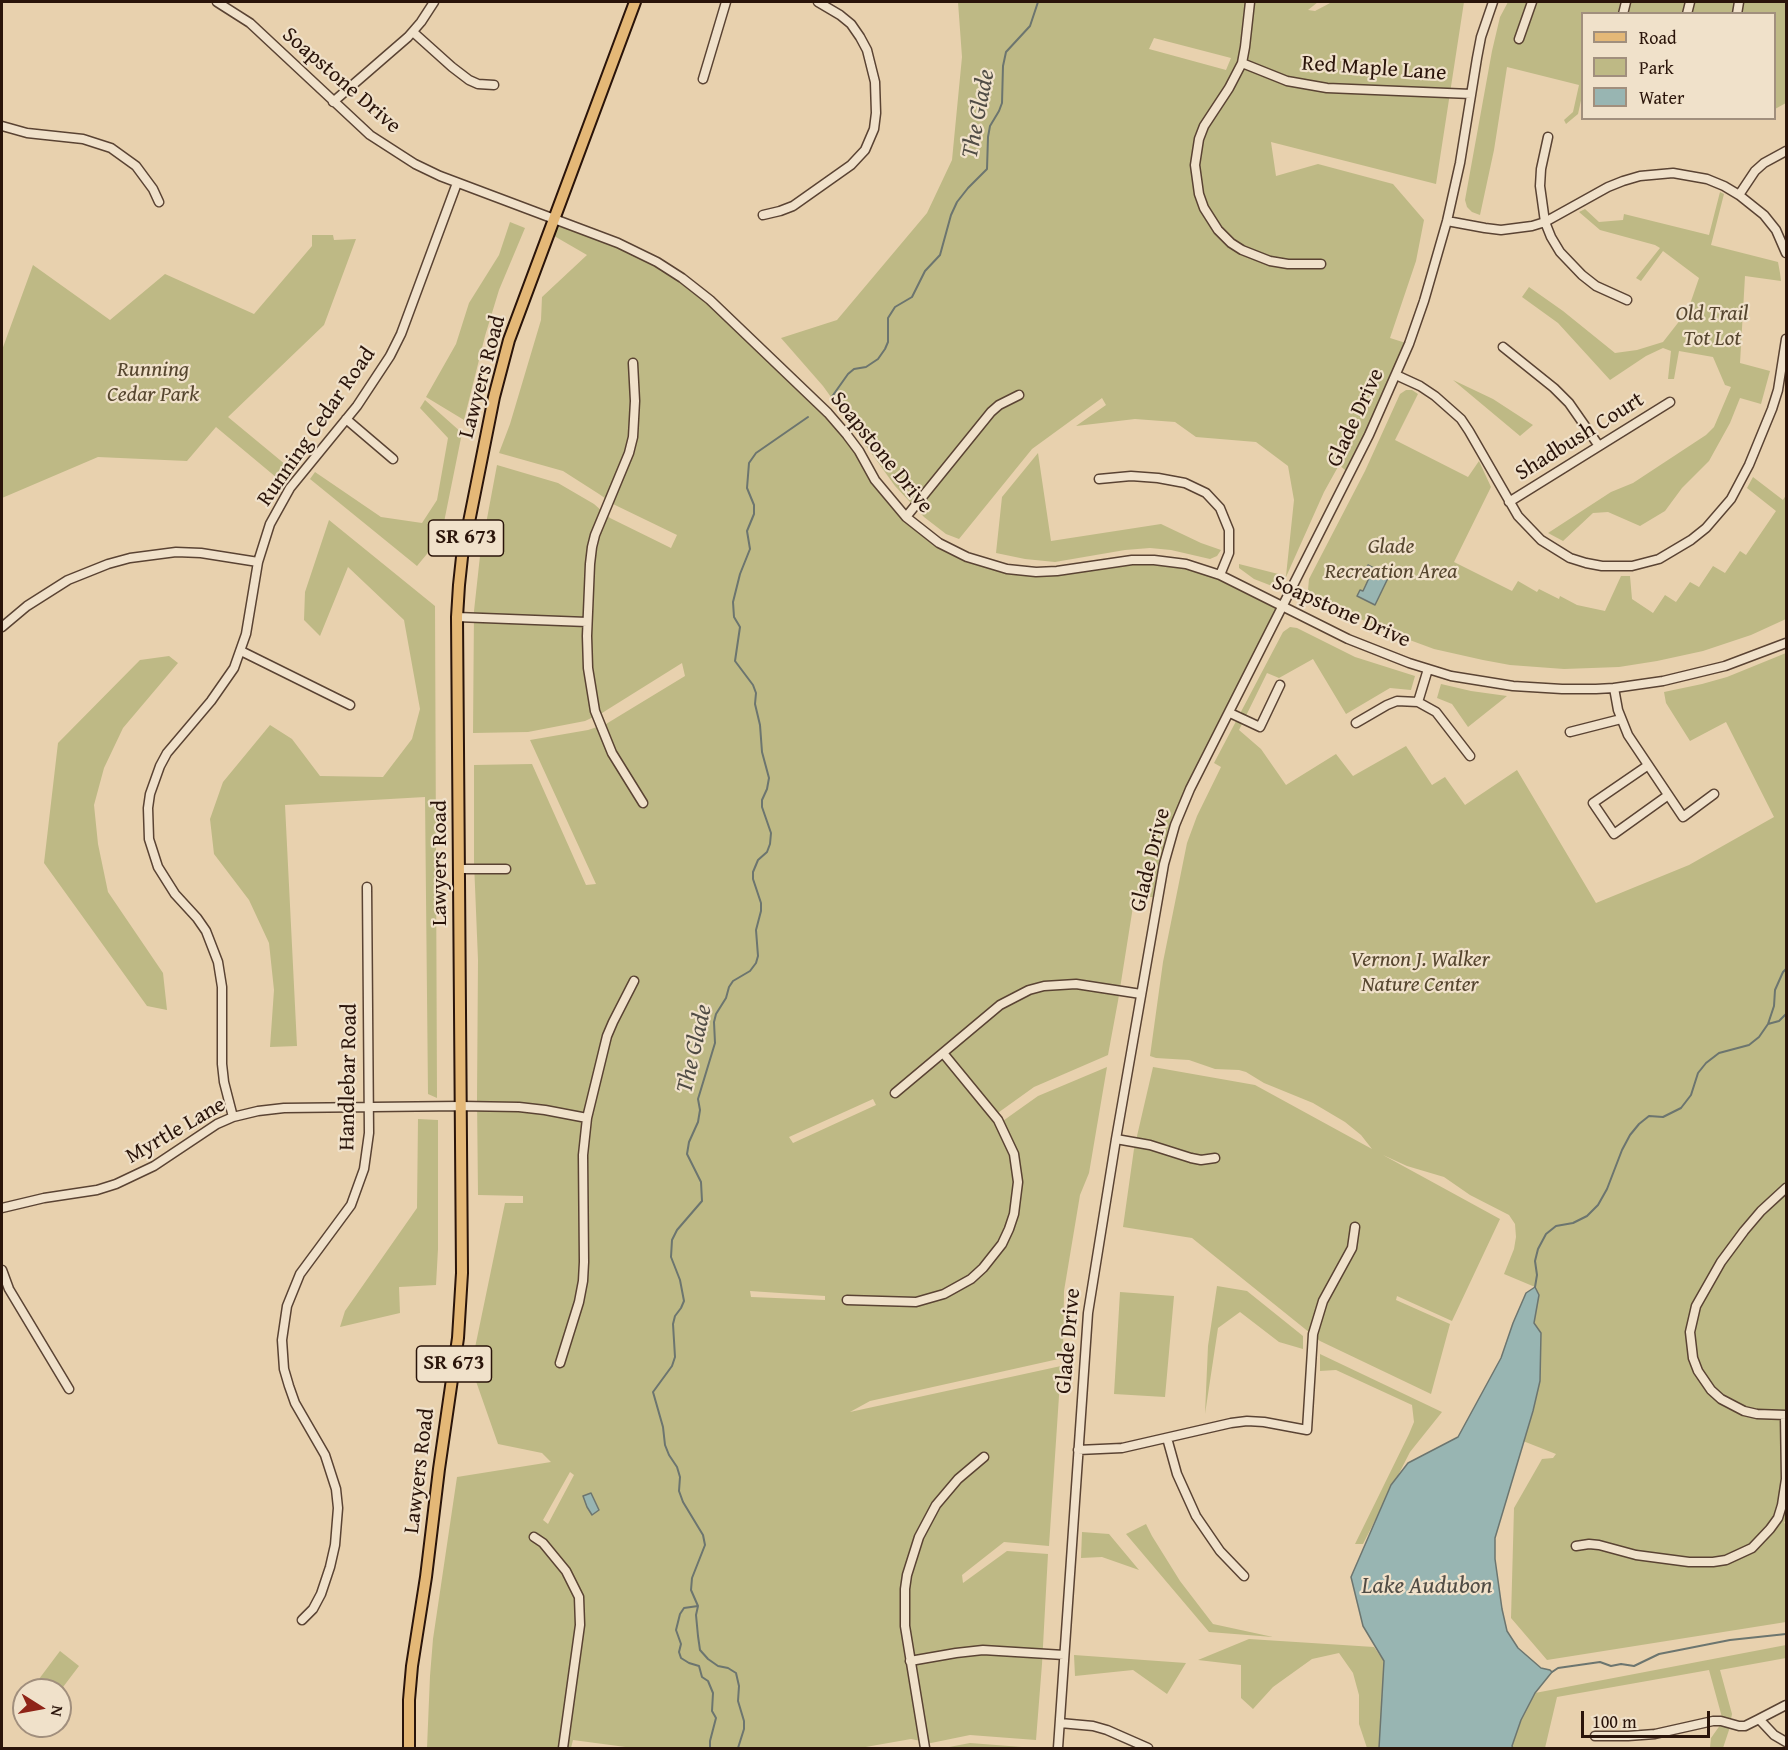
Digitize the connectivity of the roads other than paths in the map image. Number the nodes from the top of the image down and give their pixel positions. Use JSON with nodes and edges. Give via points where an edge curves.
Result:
{"nodes":[{"id":1,"x":217,"y":2,"type":"edge"},
{"id":2,"x":434,"y":2,"type":"edge"},
{"id":3,"x":635,"y":2,"type":"edge"},
{"id":4,"x":726,"y":2,"type":"edge"},
{"id":5,"x":818,"y":2,"type":"edge"},
{"id":6,"x":1250,"y":2,"type":"edge"},
{"id":7,"x":1493,"y":2,"type":"edge"},
{"id":8,"x":1532,"y":2,"type":"edge"},
{"id":9,"x":413,"y":32,"type":"junction"},
{"id":10,"x":1519,"y":39,"type":"dead end"},
{"id":11,"x":1242,"y":63,"type":"junction"},
{"id":12,"x":703,"y":79,"type":"dead end"},
{"id":13,"x":494,"y":85,"type":"dead end"},
{"id":14,"x":1471,"y":94,"type":"junction"},
{"id":15,"x":333,"y":102,"type":"junction"},
{"id":16,"x":2,"y":126,"type":"edge"},
{"id":17,"x":1548,"y":137,"type":"dead end"},
{"id":18,"x":1786,"y":151,"type":"edge"},
{"id":19,"x":457,"y":183,"type":"junction"},
{"id":20,"x":1739,"y":195,"type":"junction"},
{"id":21,"x":159,"y":202,"type":"dead end"},
{"id":22,"x":763,"y":215,"type":"dead end"},
{"id":23,"x":555,"y":219,"type":"junction"},
{"id":24,"x":1447,"y":221,"type":"junction"},
{"id":25,"x":1545,"y":222,"type":"junction"},
{"id":26,"x":1786,"y":253,"type":"edge"},
{"id":27,"x":1321,"y":264,"type":"dead end"},
{"id":28,"x":1627,"y":300,"type":"dead end"},
{"id":29,"x":1786,"y":339,"type":"edge"},
{"id":30,"x":1503,"y":347,"type":"dead end"},
{"id":31,"x":633,"y":363,"type":"dead end"},
{"id":32,"x":1396,"y":375,"type":"junction"},
{"id":33,"x":1019,"y":395,"type":"dead end"},
{"id":34,"x":1670,"y":402,"type":"dead end"},
{"id":35,"x":346,"y":419,"type":"junction"},
{"id":36,"x":1599,"y":446,"type":"junction"},
{"id":37,"x":393,"y":459,"type":"dead end"},
{"id":38,"x":1099,"y":479,"type":"dead end"},
{"id":39,"x":1509,"y":502,"type":"junction"},
{"id":40,"x":906,"y":517,"type":"junction"},
{"id":41,"x":258,"y":561,"type":"junction"},
{"id":42,"x":1220,"y":575,"type":"junction"},
{"id":43,"x":1283,"y":607,"type":"junction"},
{"id":44,"x":458,"y":617,"type":"junction"},
{"id":45,"x":587,"y":621,"type":"junction"},
{"id":46,"x":2,"y":627,"type":"edge"},
{"id":47,"x":1786,"y":643,"type":"edge"},
{"id":48,"x":241,"y":651,"type":"junction"},
{"id":49,"x":1428,"y":669,"type":"junction"},
{"id":50,"x":1280,"y":685,"type":"dead end"},
{"id":51,"x":1614,"y":688,"type":"junction"},
{"id":52,"x":1418,"y":702,"type":"junction"},
{"id":53,"x":350,"y":705,"type":"dead end"},
{"id":54,"x":1230,"y":713,"type":"junction"},
{"id":55,"x":1621,"y":719,"type":"junction"},
{"id":56,"x":1356,"y":723,"type":"dead end"},
{"id":57,"x":1570,"y":732,"type":"dead end"},
{"id":58,"x":1470,"y":756,"type":"dead end"},
{"id":59,"x":1647,"y":766,"type":"junction"},
{"id":60,"x":1714,"y":794,"type":"dead end"},
{"id":61,"x":1667,"y":796,"type":"junction"},
{"id":62,"x":643,"y":802,"type":"dead end"},
{"id":63,"x":459,"y":869,"type":"junction"},
{"id":64,"x":506,"y":869,"type":"dead end"},
{"id":65,"x":367,"y":887,"type":"dead end"},
{"id":66,"x":634,"y":981,"type":"dead end"},
{"id":67,"x":1141,"y":994,"type":"junction"},
{"id":68,"x":942,"y":1053,"type":"junction"},
{"id":69,"x":895,"y":1093,"type":"dead end"},
{"id":70,"x":461,"y":1106,"type":"junction"},
{"id":71,"x":369,"y":1107,"type":"junction"},
{"id":72,"x":233,"y":1117,"type":"junction"},
{"id":73,"x":587,"y":1118,"type":"junction"},
{"id":74,"x":1116,"y":1139,"type":"junction"},
{"id":75,"x":1215,"y":1158,"type":"dead end"},
{"id":76,"x":1786,"y":1188,"type":"edge"},
{"id":77,"x":2,"y":1208,"type":"edge"},
{"id":78,"x":1355,"y":1227,"type":"dead end"},
{"id":79,"x":2,"y":1270,"type":"edge"},
{"id":80,"x":847,"y":1300,"type":"dead end"},
{"id":81,"x":560,"y":1364,"type":"dead end"},
{"id":82,"x":69,"y":1389,"type":"dead end"},
{"id":83,"x":1786,"y":1415,"type":"edge"},
{"id":84,"x":1167,"y":1438,"type":"junction"},
{"id":85,"x":1078,"y":1450,"type":"junction"},
{"id":86,"x":984,"y":1457,"type":"dead end"},
{"id":87,"x":534,"y":1537,"type":"dead end"},
{"id":88,"x":1576,"y":1546,"type":"dead end"},
{"id":89,"x":1244,"y":1576,"type":"dead end"},
{"id":90,"x":302,"y":1620,"type":"dead end"},
{"id":91,"x":1064,"y":1655,"type":"junction"},
{"id":92,"x":910,"y":1661,"type":"junction"},
{"id":93,"x":1786,"y":1705,"type":"edge"},
{"id":94,"x":1760,"y":1719,"type":"junction"},
{"id":95,"x":1060,"y":1723,"type":"junction"},
{"id":96,"x":1595,"y":1736,"type":"dead end"},
{"id":97,"x":1786,"y":1742,"type":"edge"},
{"id":98,"x":409,"y":1749,"type":"edge"},
{"id":99,"x":563,"y":1749,"type":"edge"},
{"id":100,"x":925,"y":1749,"type":"edge"},
{"id":101,"x":1058,"y":1749,"type":"edge"},
{"id":102,"x":1148,"y":1749,"type":"edge"}],
"edges":[{"from":1,"to":15,"type":"street","name":"Soapstone Drive","via":[[250,23]]},
{"from":2,"to":9,"type":"street"},
{"from":3,"to":23,"type":"main road","name":"Lawyers Road","number":"SR 673"},
{"from":4,"to":12,"type":"street"},
{"from":5,"to":22,"type":"street","via":[[851,24],[867,50],[875,82],[874,129],[865,150],[851,165],[793,206]]},
{"from":6,"to":11,"type":"street"},
{"from":7,"to":14,"type":"street","name":"Glade Drive","via":[[1481,37]]},
{"from":8,"to":10,"type":"street"},
{"from":9,"to":13,"type":"street","via":[[469,80]]},
{"from":9,"to":15,"type":"street"},
{"from":11,"to":14,"type":"street","name":"Red Maple Lane","via":[[1307,86]]},
{"from":11,"to":27,"type":"street","via":[[1199,139],[1195,165],[1198,194],[1210,220],[1242,250],[1288,264]]},
{"from":14,"to":24,"type":"street","name":"Glade Drive"},
{"from":15,"to":19,"type":"street","name":"Soapstone Drive","via":[[393,151]]},
{"from":16,"to":21,"type":"street","via":[[83,139],[111,148],[136,166]]},
{"from":17,"to":25,"type":"street","via":[[1540,177]]},
{"from":18,"to":20,"type":"street","via":[[1755,171]]},
{"from":19,"to":23,"type":"street","name":"Soapstone Drive"},
{"from":19,"to":35,"type":"street","name":"Running Cedar Road","via":[[401,334],[379,375]]},
{"from":20,"to":25,"type":"street","via":[[1707,179],[1656,173],[1615,184]]},
{"from":20,"to":26,"type":"street","via":[[1764,215]]},
{"from":23,"to":40,"type":"street","name":"Soapstone Drive","via":[[647,256],[710,300],[828,413]]},
{"from":23,"to":44,"type":"main road","name":"Lawyers Road","number":"SR 673","via":[[501,368],[462,556]]},
{"from":24,"to":25,"type":"street","via":[[1501,230]]},
{"from":24,"to":32,"type":"street","name":"Glade Drive","via":[[1424,301]]},
{"from":25,"to":28,"type":"street","via":[[1560,252],[1582,275]]},
{"from":29,"to":39,"type":"street","via":[[1778,390],[1741,483],[1706,528],[1675,551],[1632,566],[1586,563],[1541,540]]},
{"from":30,"to":36,"type":"street","via":[[1569,403]]},
{"from":31,"to":45,"type":"street","via":[[633,437],[592,547]]},
{"from":32,"to":39,"type":"street","via":[[1435,396],[1461,419]]},
{"from":32,"to":43,"type":"street","name":"Glade Drive"},
{"from":33,"to":40,"type":"street","via":[[991,412]]},
{"from":34,"to":36,"type":"street","name":"Shadbush Court"},
{"from":35,"to":37,"type":"street"},
{"from":35,"to":41,"type":"street","name":"Running Cedar Road","via":[[287,492],[270,524]]},
{"from":36,"to":39,"type":"street","name":"Shadbush Court"},
{"from":38,"to":42,"type":"street","via":[[1158,478],[1185,483],[1206,493],[1220,508],[1229,530],[1229,553]]},
{"from":40,"to":42,"type":"street","name":"Soapstone Drive","via":[[928,536],[958,553],[1008,569],[1057,572],[1144,560],[1186,564]]},
{"from":41,"to":46,"type":"street","via":[[176,552],[130,558],[68,580]]},
{"from":41,"to":48,"type":"street","name":"Running Cedar Road"},
{"from":42,"to":43,"type":"street","name":"Soapstone Drive"},
{"from":43,"to":49,"type":"street","name":"Soapstone Drive","via":[[1376,651]]},
{"from":43,"to":54,"type":"street","name":"Glade Drive"},
{"from":44,"to":45,"type":"street"},
{"from":44,"to":63,"type":"main road","name":"Lawyers Road","number":"SR 673"},
{"from":45,"to":62,"type":"street","via":[[588,668],[595,711],[612,753]]},
{"from":47,"to":51,"type":"street","name":"Soapstone Drive","via":[[1695,674]]},
{"from":48,"to":53,"type":"street"},
{"from":48,"to":72,"type":"street","name":"Running Cedar Road","via":[[222,686],[160,766],[150,794],[147,824],[158,867],[206,931],[218,962],[222,987],[222,1064]]},
{"from":49,"to":51,"type":"street","name":"Soapstone Drive","via":[[1513,686]]},
{"from":49,"to":52,"type":"street"},
{"from":50,"to":54,"type":"street","via":[[1260,727]]},
{"from":51,"to":55,"type":"street"},
{"from":52,"to":56,"type":"street","via":[[1397,701]]},
{"from":52,"to":58,"type":"street","via":[[1436,712]]},
{"from":54,"to":67,"type":"street","name":"Glade Drive","via":[[1190,789],[1167,850]]},
{"from":55,"to":57,"type":"street"},
{"from":55,"to":59,"type":"street"},
{"from":59,"to":61,"type":"street"},
{"from":59,"to":61,"type":"street","via":[[1593,803],[1614,834]]},
{"from":60,"to":61,"type":"street","via":[[1683,817]]},
{"from":63,"to":64,"type":"street"},
{"from":63,"to":70,"type":"main road","name":"Lawyers Road","number":"SR 673"},
{"from":65,"to":71,"type":"street","name":"Handlebar Road"},
{"from":66,"to":73,"type":"street","via":[[608,1036]]},
{"from":67,"to":68,"type":"street","via":[[1076,984],[1029,990],[1000,1005]]},
{"from":67,"to":74,"type":"street","name":"Glade Drive"},
{"from":68,"to":69,"type":"street"},
{"from":68,"to":80,"type":"street","via":[[995,1116],[1014,1154],[1018,1182],[1009,1229],[983,1268],[944,1294],[915,1302]]},
{"from":70,"to":71,"type":"street","name":"Myrtle Lane"},
{"from":70,"to":73,"type":"street","name":"Myrtle Lane","via":[[519,1107]]},
{"from":70,"to":98,"type":"main road","name":"Lawyers Road","number":"SR 673","via":[[460,1319],[412,1666]]},
{"from":71,"to":72,"type":"street","name":"Myrtle Lane","via":[[284,1108]]},
{"from":71,"to":90,"type":"street","name":"Handlebar Road","via":[[368,1150],[359,1187],[345,1215],[300,1274],[284,1324],[282,1355],[289,1386],[325,1455],[338,1508],[330,1567],[321,1594]]},
{"from":72,"to":77,"type":"street","name":"Myrtle Lane","via":[[154,1166],[116,1184]]},
{"from":73,"to":81,"type":"street","via":[[583,1155],[583,1281]]},
{"from":74,"to":75,"type":"street","via":[[1201,1160]]},
{"from":74,"to":85,"type":"street","name":"Glade Drive","via":[[1088,1313]]},
{"from":76,"to":83,"type":"street","via":[[1750,1224],[1721,1262],[1696,1306],[1690,1332],[1698,1371],[1721,1399],[1756,1414]]},
{"from":78,"to":84,"type":"street","via":[[1352,1248],[1323,1301],[1313,1334],[1307,1430],[1247,1422]]},
{"from":79,"to":82,"type":"street","via":[[9,1289]]},
{"from":83,"to":88,"type":"street","via":[[1782,1505],[1778,1518],[1752,1548],[1726,1560],[1701,1562],[1662,1559],[1599,1545]]},
{"from":84,"to":85,"type":"street","via":[[1122,1448]]},
{"from":84,"to":89,"type":"street","via":[[1177,1474],[1196,1516],[1220,1551]]},
{"from":85,"to":91,"type":"street","name":"Glade Drive"},
{"from":86,"to":92,"type":"street","via":[[944,1495],[912,1555],[905,1589]]},
{"from":87,"to":99,"type":"street","via":[[555,1556],[579,1597],[580,1625]]},
{"from":91,"to":92,"type":"street","via":[[975,1650]]},
{"from":91,"to":95,"type":"street","name":"Glade Drive"},
{"from":92,"to":100,"type":"street"},
{"from":93,"to":94,"type":"street"},
{"from":94,"to":96,"type":"street","via":[[1745,1726],[1713,1721],[1655,1734]]},
{"from":94,"to":97,"type":"street"},
{"from":95,"to":101,"type":"street","name":"Glade Drive"},
{"from":95,"to":102,"type":"street","via":[[1107,1730]]}]}
